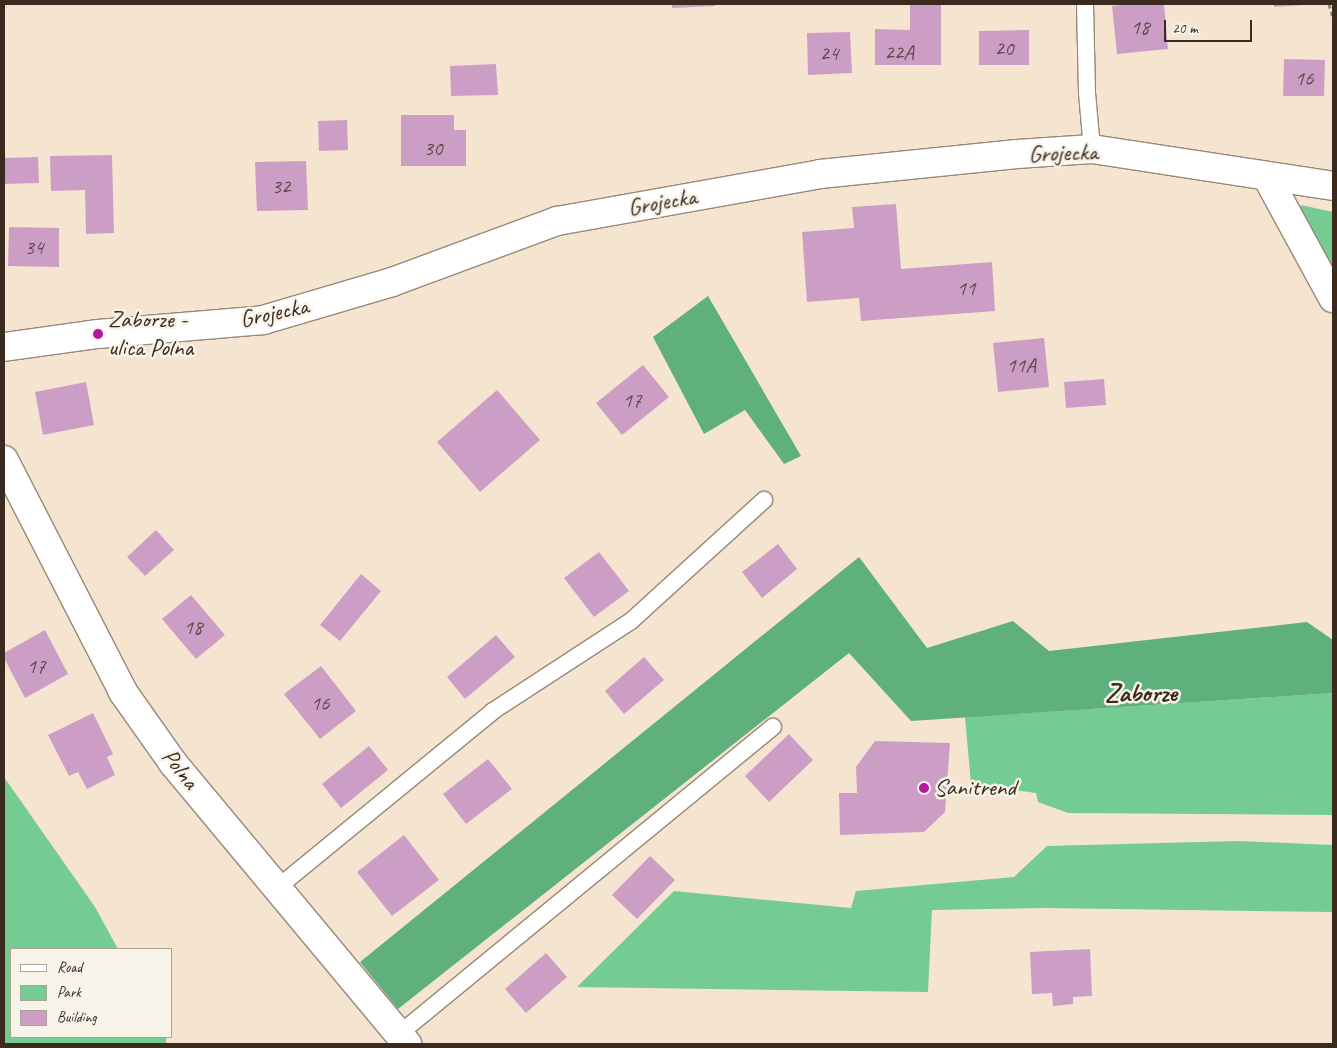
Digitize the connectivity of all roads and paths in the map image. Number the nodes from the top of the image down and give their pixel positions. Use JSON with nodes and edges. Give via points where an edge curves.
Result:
{"nodes":[{"id":1,"x":1085,"y":4,"type":"edge"},
{"id":2,"x":1330,"y":4,"type":"edge"},
{"id":3,"x":1333,"y":18,"type":"edge"},
{"id":4,"x":1092,"y":149,"type":"junction"},
{"id":5,"x":1266,"y":177,"type":"junction"},
{"id":6,"x":1333,"y":186,"type":"edge"},
{"id":7,"x":1333,"y":298,"type":"edge"},
{"id":8,"x":4,"y":347,"type":"edge"},
{"id":9,"x":4,"y":460,"type":"edge"},
{"id":10,"x":764,"y":500,"type":"dead end"},
{"id":11,"x":773,"y":727,"type":"dead end"},
{"id":12,"x":277,"y":888,"type":"junction"},
{"id":13,"x":403,"y":1039,"type":"edge"}],
"edges":[{"from":1,"to":4,"type":"lane"},
{"from":2,"to":3,"type":"path"},
{"from":4,"to":5,"type":"street","name":"Grojecka"},
{"from":4,"to":8,"type":"street","name":"Grojecka","via":[[820,174],[557,221],[392,282],[263,320],[98,334]]},
{"from":5,"to":6,"type":"street","name":"Grojecka"},
{"from":5,"to":7,"type":"street"},
{"from":9,"to":12,"type":"street","name":"Polna","via":[[124,692],[173,762]]},
{"from":10,"to":12,"type":"lane","via":[[631,621],[492,711]]},
{"from":11,"to":13,"type":"lane"},
{"from":12,"to":13,"type":"street","name":"Polna"}]}
